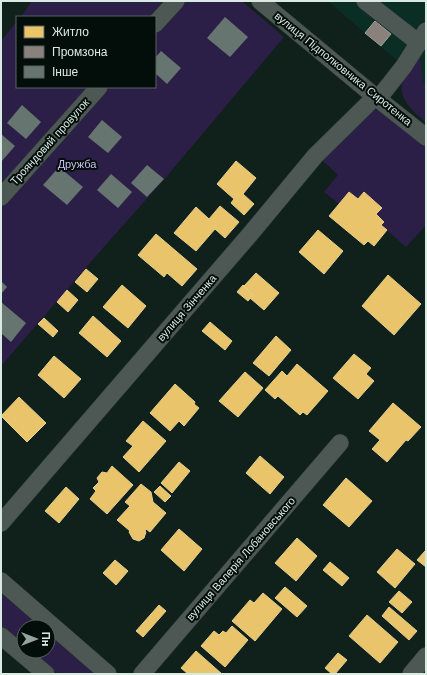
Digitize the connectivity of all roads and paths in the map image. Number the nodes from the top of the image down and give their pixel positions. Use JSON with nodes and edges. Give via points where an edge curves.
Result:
{"nodes":[{"id":1,"x":176,"y":1,"type":"edge"},
{"id":2,"x":260,"y":1,"type":"edge"},
{"id":3,"x":365,"y":1,"type":"edge"},
{"id":4,"x":156,"y":23,"type":"edge"},
{"id":5,"x":422,"y":37,"type":"edge"},
{"id":6,"x":98,"y":88,"type":"edge"},
{"id":7,"x":377,"y":98,"type":"junction"},
{"id":8,"x":426,"y":137,"type":"edge"},
{"id":9,"x":1,"y":197,"type":"edge"},
{"id":10,"x":340,"y":443,"type":"dead end"},
{"id":11,"x":1,"y":523,"type":"edge"},
{"id":12,"x":1,"y":581,"type":"edge"},
{"id":13,"x":1,"y":636,"type":"edge"},
{"id":14,"x":426,"y":656,"type":"edge"},
{"id":15,"x":46,"y":674,"type":"edge"},
{"id":16,"x":108,"y":674,"type":"edge"},
{"id":17,"x":142,"y":674,"type":"edge"},
{"id":18,"x":411,"y":674,"type":"edge"}],
"edges":[{"from":1,"to":4,"type":"street"},
{"from":2,"to":7,"type":"street","name":"вулиця Підполковника Сиротенка"},
{"from":3,"to":5,"type":"street"},
{"from":5,"to":7,"type":"street","name":"вулиця Зінченка","via":[[404,66]]},
{"from":6,"to":9,"type":"street","name":"Трояндовий провулок"},
{"from":7,"to":8,"type":"street","name":"вулиця Підполковника Сиротенка"},
{"from":7,"to":11,"type":"street","name":"вулиця Зінченка","via":[[315,156]]},
{"from":10,"to":17,"type":"street","name":"вулиця Валерія Лобановського"},
{"from":12,"to":16,"type":"street"},
{"from":13,"to":15,"type":"street"},
{"from":14,"to":18,"type":"street"}]}
